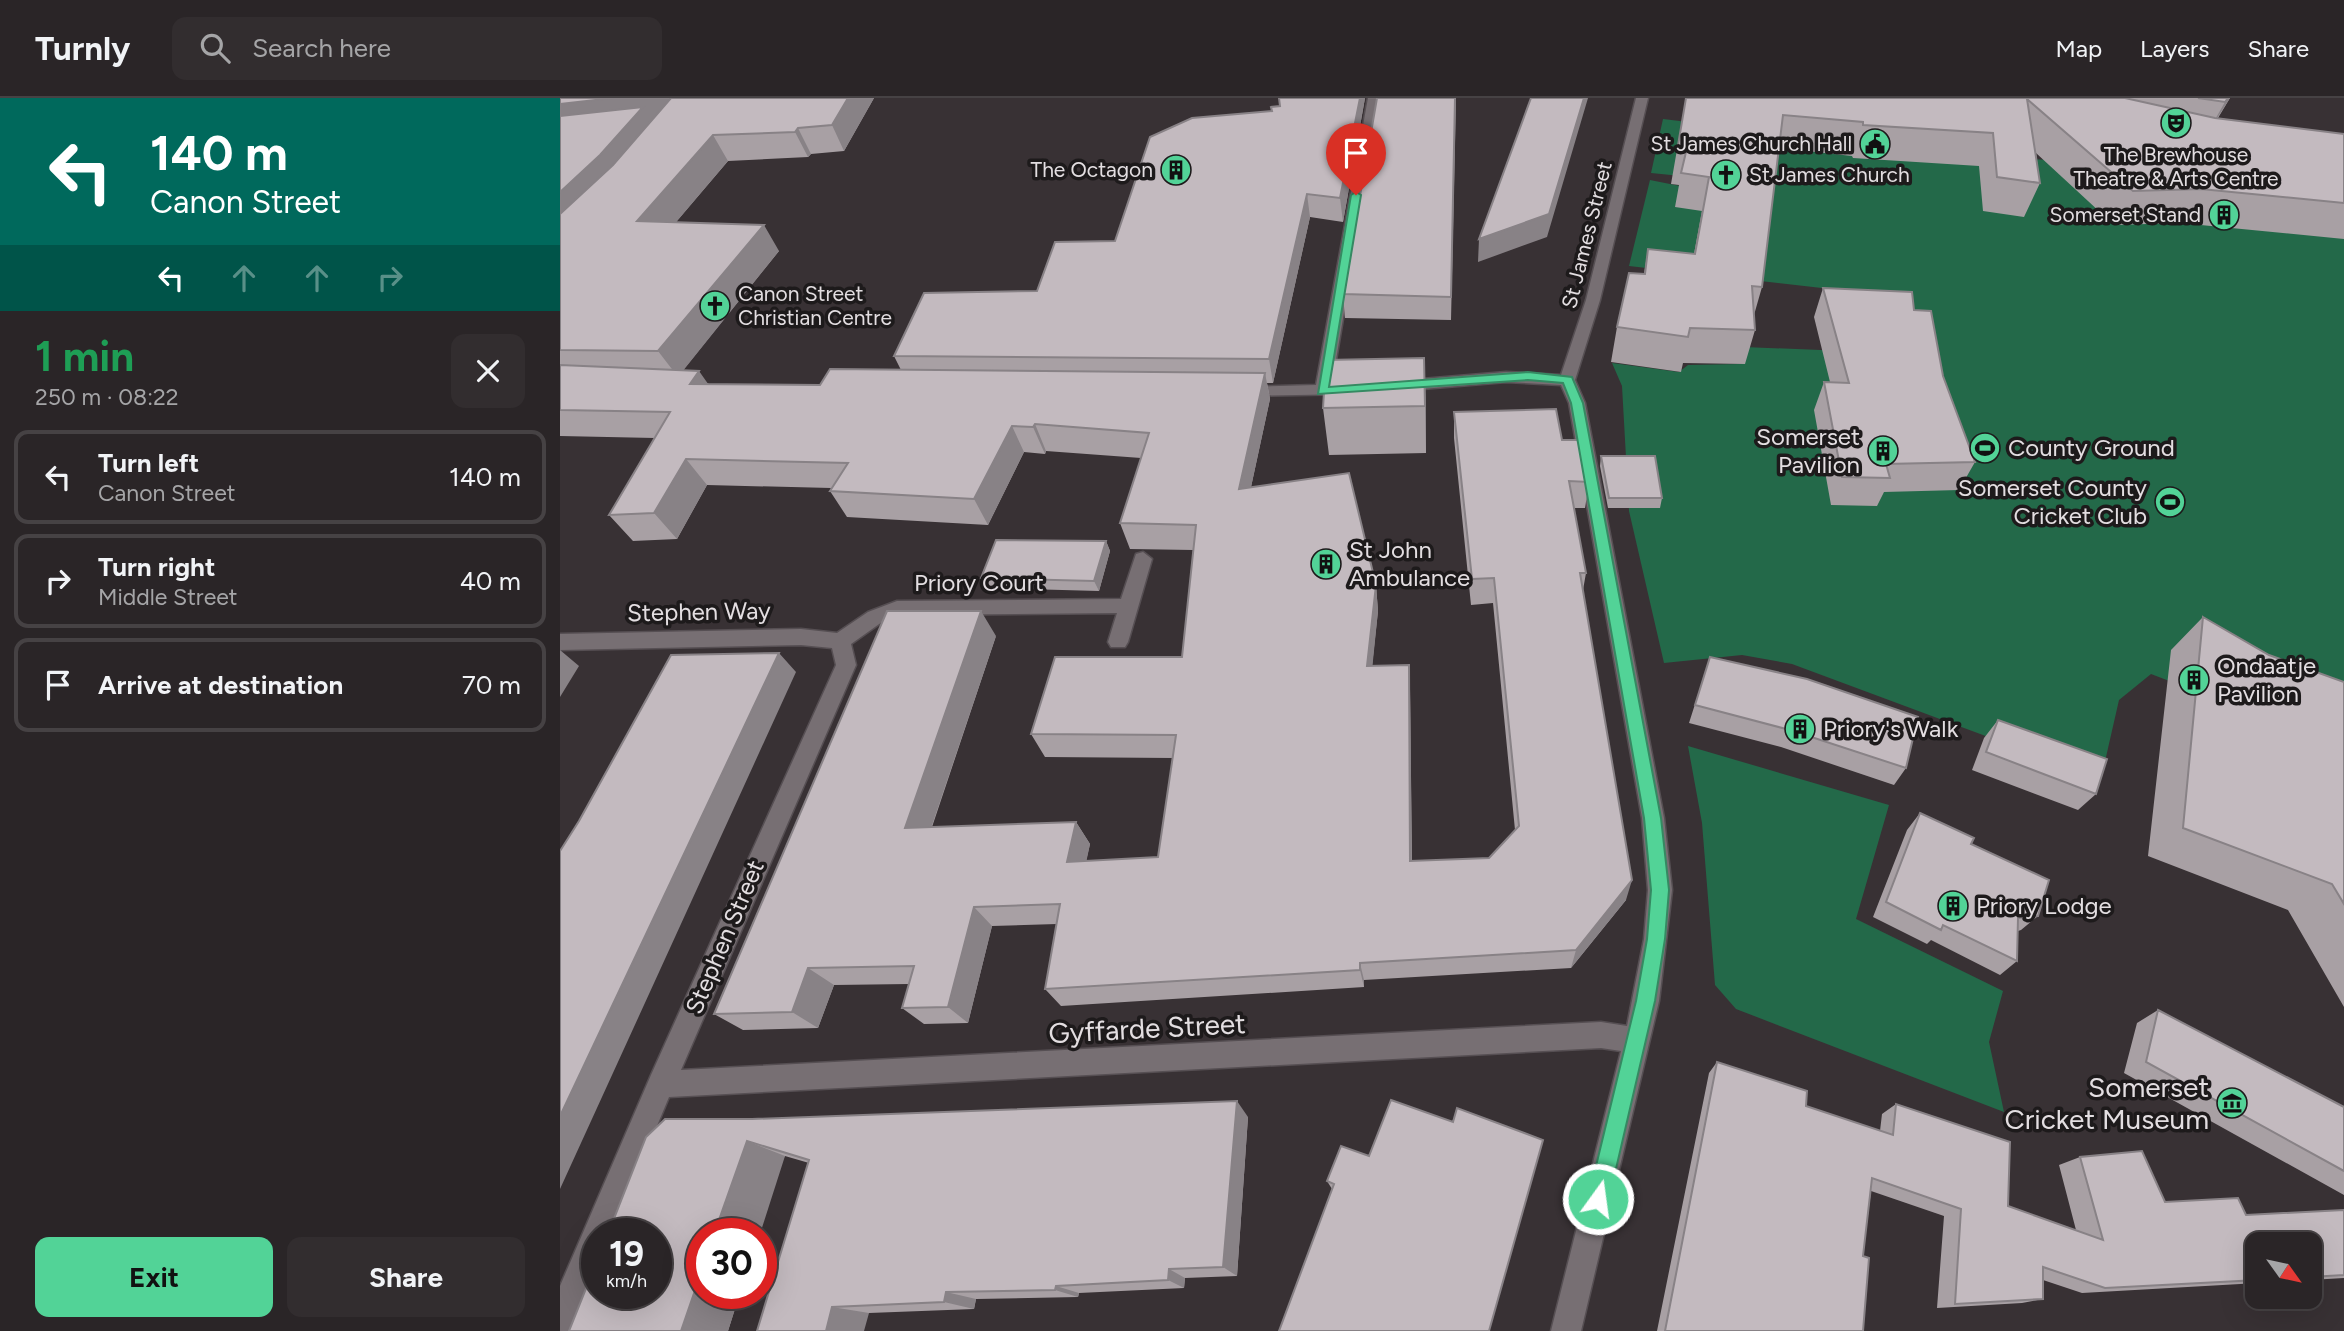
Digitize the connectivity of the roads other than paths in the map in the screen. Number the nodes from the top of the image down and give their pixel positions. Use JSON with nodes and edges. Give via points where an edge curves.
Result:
{"nodes":[{"id":1,"x":1374,"y":98,"type":"edge"},
{"id":2,"x":1642,"y":98,"type":"edge"},
{"id":3,"x":1567,"y":380,"type":"junction"},
{"id":4,"x":1322,"y":391,"type":"junction"},
{"id":5,"x":1230,"y":392,"type":"edge"},
{"id":6,"x":1143,"y":559,"type":"dead end"},
{"id":7,"x":1128,"y":606,"type":"junction"},
{"id":8,"x":840,"y":641,"type":"junction"},
{"id":9,"x":560,"y":642,"type":"edge"},
{"id":10,"x":1118,"y":642,"type":"dead end"},
{"id":11,"x":1637,"y":1041,"type":"junction"},
{"id":12,"x":660,"y":1084,"type":"junction"},
{"id":13,"x":604,"y":1218,"type":"edge"},
{"id":14,"x":581,"y":1272,"type":"edge"},
{"id":15,"x":560,"y":1321,"type":"edge"},
{"id":16,"x":1566,"y":1331,"type":"edge"}],
"edges":[{"from":1,"to":4,"type":"street"},
{"from":2,"to":3,"type":"street","name":"St James Street","via":[[1593,300]]},
{"from":3,"to":4,"type":"street","via":[[1506,377]]},
{"from":3,"to":11,"type":"street","via":[[1577,403],[1653,818],[1659,902]]},
{"from":4,"to":5,"type":"street"},
{"from":6,"to":7,"type":"street"},
{"from":7,"to":8,"type":"street","name":"Priory Court","via":[[897,608]]},
{"from":7,"to":10,"type":"street"},
{"from":8,"to":9,"type":"street","name":"Stephen Way","via":[[801,637]]},
{"from":8,"to":12,"type":"street","name":"Stephen Street","via":[[846,665]]},
{"from":11,"to":12,"type":"street","name":"Gyffarde Street","via":[[1601,1035]]},
{"from":11,"to":16,"type":"street"},
{"from":12,"to":13,"type":"street","name":"Stephen Street"},
{"from":14,"to":15,"type":"street","name":"Stephen Street"}]}
